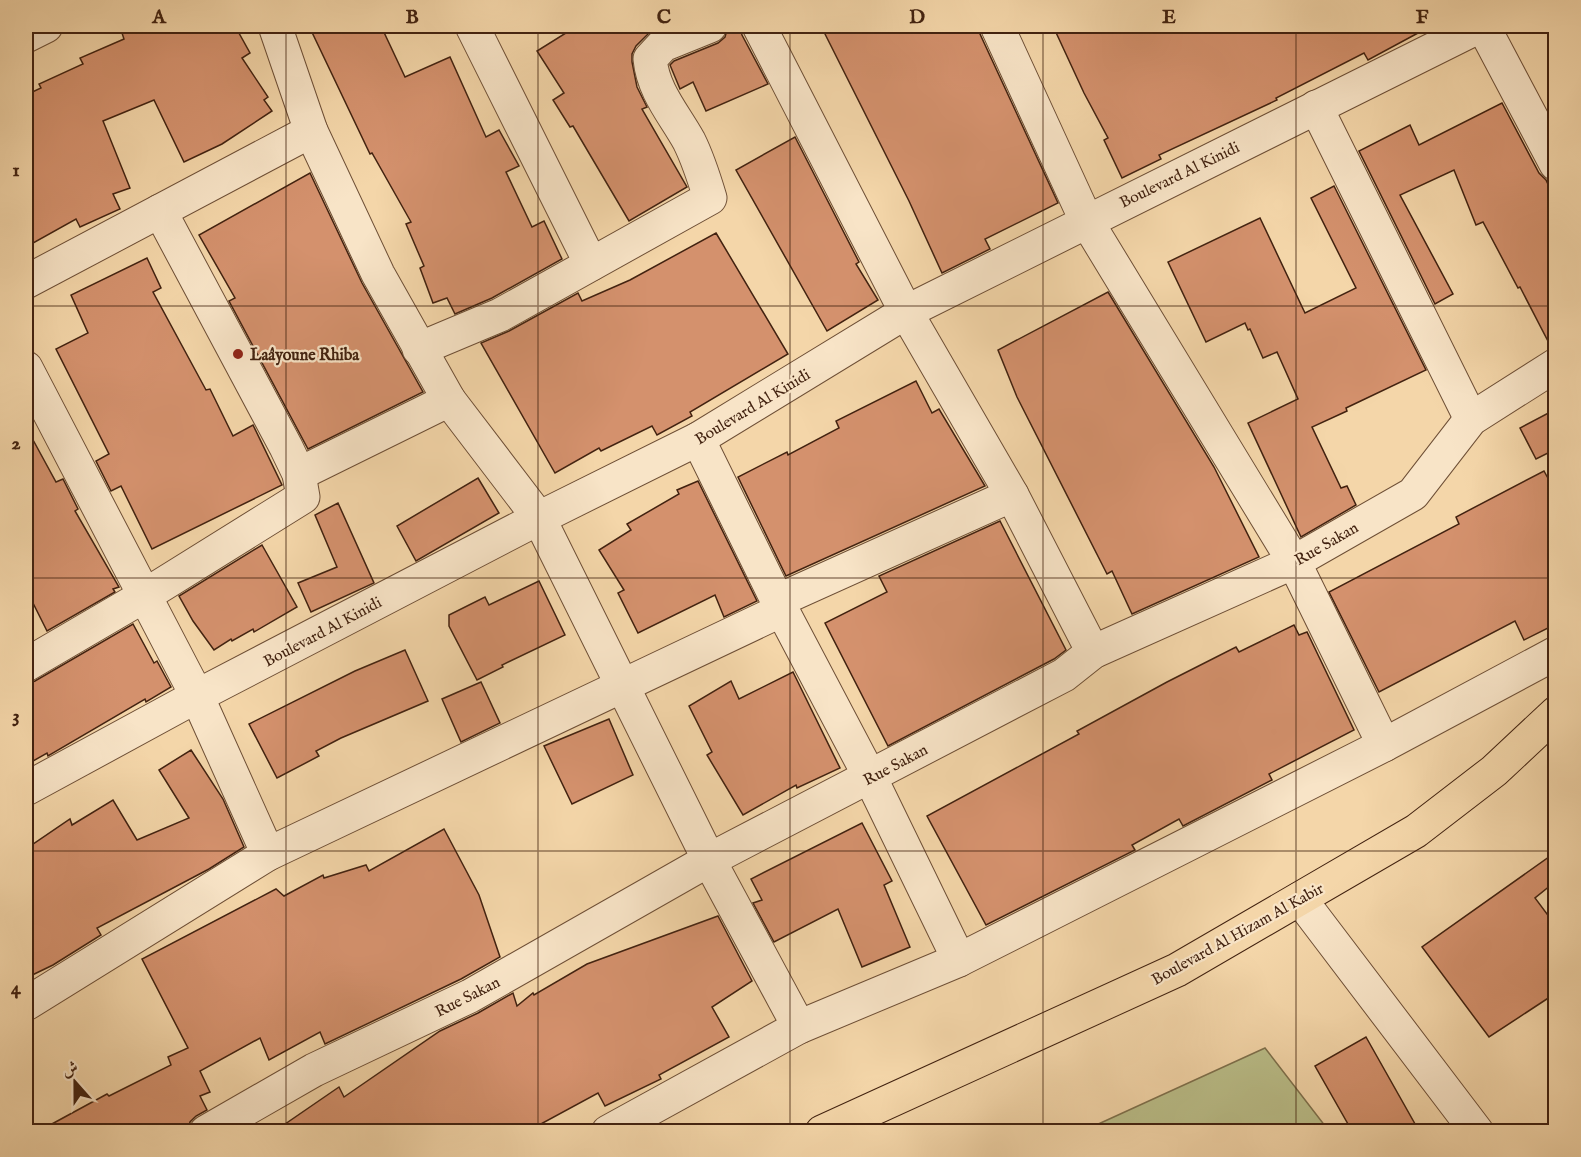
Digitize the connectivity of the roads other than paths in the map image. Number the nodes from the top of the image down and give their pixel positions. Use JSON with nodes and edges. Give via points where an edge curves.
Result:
{"nodes":[{"id":1,"x":46,"y":26,"type":"edge"},
{"id":2,"x":275,"y":26,"type":"edge"},
{"id":3,"x":472,"y":26,"type":"edge"},
{"id":4,"x":710,"y":26,"type":"edge"},
{"id":5,"x":759,"y":26,"type":"edge"},
{"id":6,"x":997,"y":26,"type":"edge"},
{"id":7,"x":1482,"y":26,"type":"edge"},
{"id":8,"x":26,"y":36,"type":"edge"},
{"id":9,"x":1316,"y":107,"type":"junction"},
{"id":10,"x":1541,"y":114,"type":"edge"},
{"id":11,"x":311,"y":130,"type":"junction"},
{"id":12,"x":1556,"y":165,"type":"edge"},
{"id":13,"x":160,"y":212,"type":"junction"},
{"id":14,"x":1086,"y":220,"type":"junction"},
{"id":15,"x":591,"y":264,"type":"junction"},
{"id":16,"x":26,"y":282,"type":"edge"},
{"id":17,"x":906,"y":312,"type":"junction"},
{"id":18,"x":419,"y":349,"type":"junction"},
{"id":19,"x":1556,"y":365,"type":"edge"},
{"id":20,"x":26,"y":368,"type":"edge"},
{"id":21,"x":449,"y":400,"type":"junction"},
{"id":22,"x":1471,"y":419,"type":"junction"},
{"id":23,"x":698,"y":439,"type":"junction"},
{"id":24,"x":299,"y":474,"type":"junction"},
{"id":25,"x":1012,"y":495,"type":"junction"},
{"id":26,"x":539,"y":518,"type":"junction"},
{"id":27,"x":1294,"y":562,"type":"junction"},
{"id":28,"x":144,"y":596,"type":"junction"},
{"id":29,"x":779,"y":606,"type":"junction"},
{"id":30,"x":1093,"y":652,"type":"junction"},
{"id":31,"x":1556,"y":653,"type":"edge"},
{"id":32,"x":26,"y":666,"type":"edge"},
{"id":33,"x":624,"y":686,"type":"junction"},
{"id":34,"x":197,"y":696,"type":"junction"},
{"id":35,"x":1556,"y":713,"type":"edge"},
{"id":36,"x":1384,"y":745,"type":"junction"},
{"id":37,"x":870,"y":777,"type":"junction"},
{"id":38,"x":26,"y":789,"type":"edge"},
{"id":39,"x":268,"y":854,"type":"junction"},
{"id":40,"x":709,"y":860,"type":"junction"},
{"id":41,"x":1300,"y":899,"type":"junction"},
{"id":42,"x":959,"y":960,"type":"junction"},
{"id":43,"x":26,"y":1004,"type":"edge"},
{"id":44,"x":799,"y":1028,"type":"junction"},
{"id":45,"x":206,"y":1131,"type":"edge"},
{"id":46,"x":608,"y":1131,"type":"edge"},
{"id":47,"x":822,"y":1131,"type":"edge"},
{"id":48,"x":1477,"y":1131,"type":"edge"}],
"edges":[{"from":1,"to":8,"type":"street"},
{"from":2,"to":11,"type":"street"},
{"from":3,"to":15,"type":"street"},
{"from":4,"to":15,"type":"street","via":[[663,45],[650,58],[655,84],[689,141],[711,198]]},
{"from":5,"to":17,"type":"street"},
{"from":6,"to":14,"type":"street"},
{"from":7,"to":9,"type":"street","name":"Boulevard Al Kinidi"},
{"from":7,"to":10,"type":"street"},
{"from":9,"to":14,"type":"street","name":"Boulevard Al Kinidi"},
{"from":9,"to":22,"type":"street"},
{"from":10,"to":12,"type":"street"},
{"from":11,"to":13,"type":"street"},
{"from":11,"to":18,"type":"street","via":[[378,274]]},
{"from":13,"to":16,"type":"street"},
{"from":13,"to":24,"type":"street"},
{"from":14,"to":17,"type":"street","name":"Boulevard Al Kinidi"},
{"from":14,"to":27,"type":"street"},
{"from":15,"to":18,"type":"street","via":[[500,315]]},
{"from":17,"to":23,"type":"street","name":"Boulevard Al Kinidi"},
{"from":17,"to":25,"type":"street"},
{"from":18,"to":21,"type":"street"},
{"from":19,"to":22,"type":"street","name":"Rue Sakan"},
{"from":20,"to":28,"type":"street"},
{"from":21,"to":24,"type":"street"},
{"from":21,"to":26,"type":"street"},
{"from":22,"to":27,"type":"street","name":"Rue Sakan","via":[[1413,494]]},
{"from":23,"to":26,"type":"street","name":"Boulevard Al Kinidi"},
{"from":23,"to":29,"type":"street"},
{"from":24,"to":28,"type":"street","via":[[303,497]]},
{"from":25,"to":29,"type":"street"},
{"from":25,"to":30,"type":"street"},
{"from":26,"to":33,"type":"street"},
{"from":26,"to":34,"type":"street","name":"Boulevard Al Kinidi"},
{"from":27,"to":30,"type":"street","name":"Rue Sakan"},
{"from":27,"to":36,"type":"street"},
{"from":28,"to":32,"type":"street"},
{"from":28,"to":34,"type":"street"},
{"from":29,"to":33,"type":"street"},
{"from":29,"to":37,"type":"street"},
{"from":30,"to":37,"type":"street","name":"Rue Sakan","via":[[1064,675]]},
{"from":31,"to":36,"type":"street"},
{"from":33,"to":39,"type":"street"},
{"from":33,"to":40,"type":"street"},
{"from":34,"to":38,"type":"street","name":"Boulevard Al Kinidi"},
{"from":34,"to":39,"type":"street"},
{"from":35,"to":41,"type":"main road","name":"Boulevard Al Hizam Al Kabir","via":[[1494,771],[1416,831]]},
{"from":36,"to":42,"type":"street"},
{"from":37,"to":40,"type":"street","name":"Rue Sakan"},
{"from":37,"to":42,"type":"street"},
{"from":39,"to":43,"type":"street"},
{"from":40,"to":44,"type":"street"},
{"from":40,"to":45,"type":"street","name":"Rue Sakan","via":[[470,996],[314,1070]]},
{"from":41,"to":47,"type":"main road","name":"Boulevard Al Hizam Al Kabir","via":[[1177,970]]},
{"from":41,"to":48,"type":"street"},
{"from":42,"to":44,"type":"street"},
{"from":44,"to":46,"type":"street"}]}
